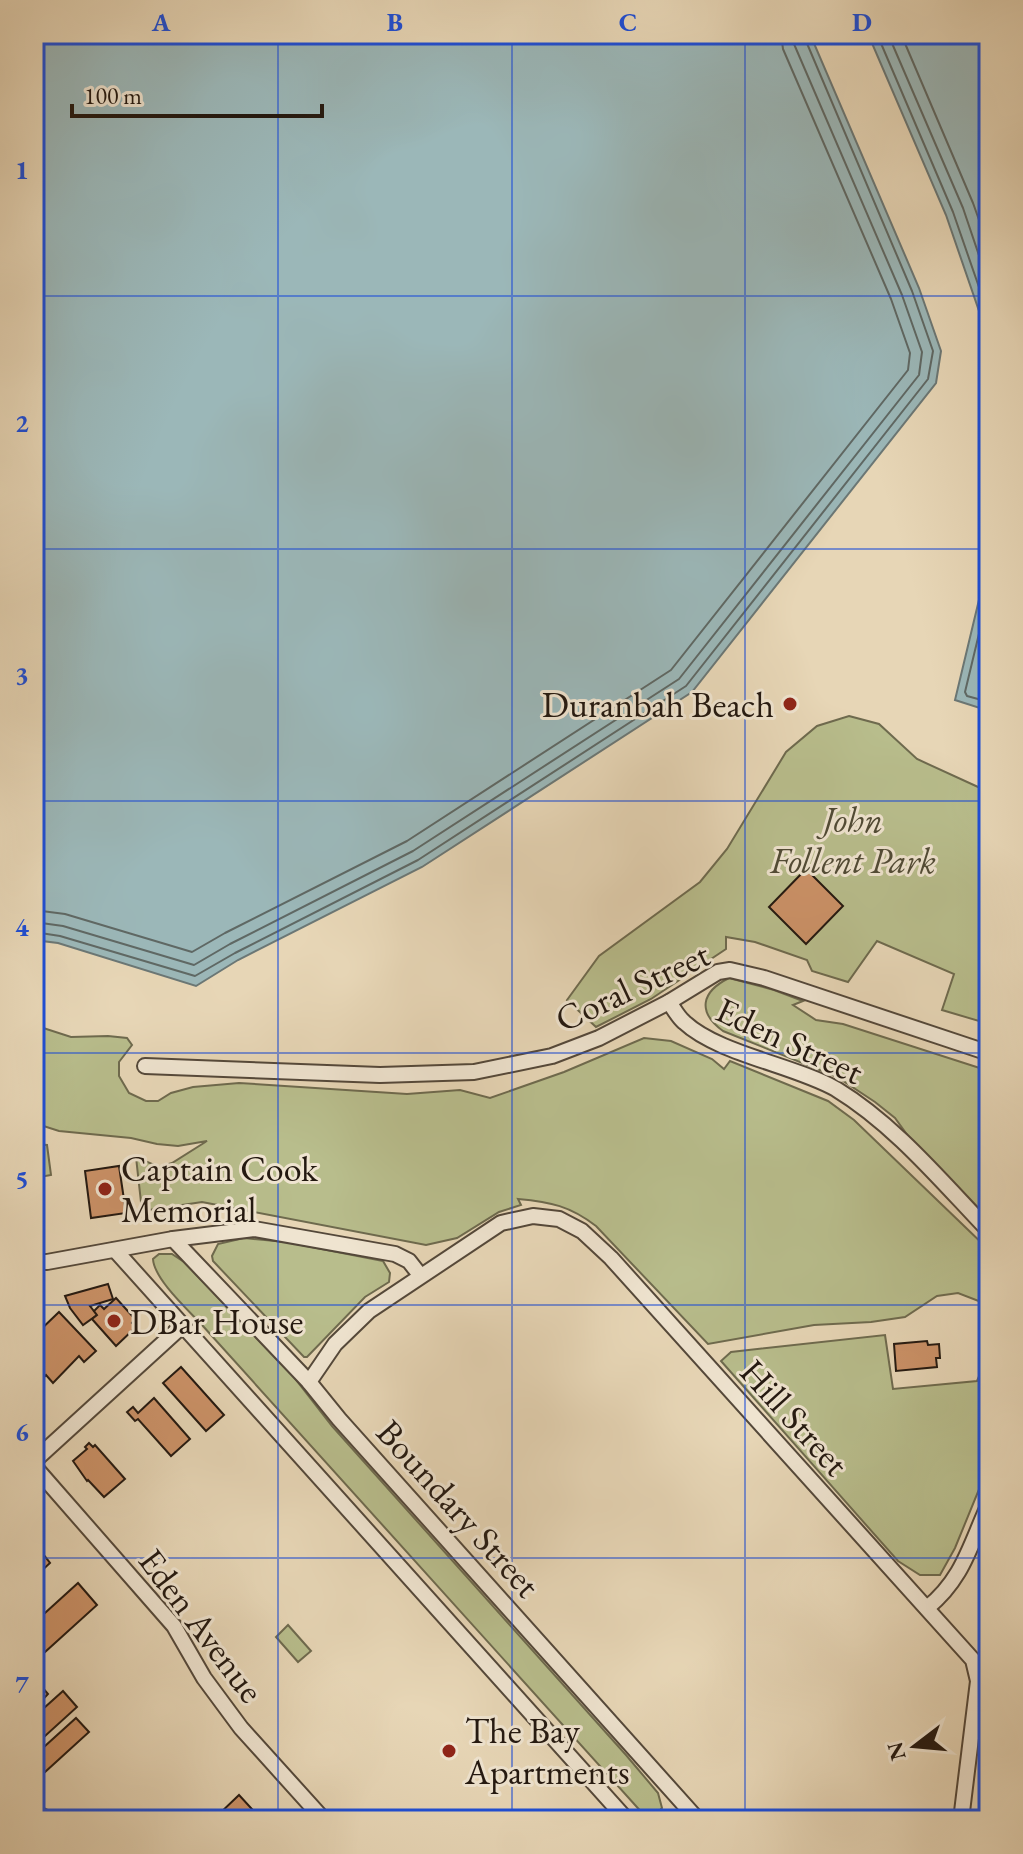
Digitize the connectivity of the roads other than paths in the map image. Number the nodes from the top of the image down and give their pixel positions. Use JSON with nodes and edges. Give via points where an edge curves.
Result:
{"nodes":[{"id":1,"x":669,"y":1002,"type":"junction"},
{"id":2,"x":989,"y":1053,"type":"edge"},
{"id":3,"x":145,"y":1066,"type":"dead end"},
{"id":4,"x":989,"y":1231,"type":"edge"},
{"id":5,"x":173,"y":1239,"type":"junction"},
{"id":6,"x":115,"y":1250,"type":"junction"},
{"id":7,"x":38,"y":1265,"type":"edge"},
{"id":8,"x":420,"y":1275,"type":"junction"},
{"id":9,"x":182,"y":1326,"type":"junction"},
{"id":10,"x":309,"y":1382,"type":"junction"},
{"id":11,"x":34,"y":1463,"type":"edge"},
{"id":12,"x":989,"y":1504,"type":"edge"},
{"id":13,"x":927,"y":1608,"type":"junction"},
{"id":14,"x":34,"y":1812,"type":"edge"},
{"id":15,"x":688,"y":1816,"type":"edge"},
{"id":16,"x":50,"y":1820,"type":"edge"},
{"id":17,"x":324,"y":1820,"type":"edge"},
{"id":18,"x":627,"y":1820,"type":"edge"},
{"id":19,"x":961,"y":1820,"type":"edge"}],
"edges":[{"from":1,"to":2,"type":"street","name":"Coral Street","via":[[700,981],[730,970]]},
{"from":1,"to":3,"type":"street","name":"Coral Street","via":[[552,1056],[474,1072],[380,1075]]},
{"from":1,"to":4,"type":"street","name":"Eden Street","via":[[684,1022],[713,1040],[833,1087],[870,1112]]},
{"from":5,"to":6,"type":"street"},
{"from":5,"to":8,"type":"street","via":[[271,1230],[395,1254]]},
{"from":5,"to":10,"type":"street","name":"Boundary Street"},
{"from":6,"to":7,"type":"street"},
{"from":6,"to":9,"type":"street"},
{"from":8,"to":10,"type":"street","name":"Hill Street","via":[[358,1321],[326,1354]]},
{"from":8,"to":13,"type":"street","name":"Hill Street","via":[[501,1223],[533,1216],[559,1219],[582,1231]]},
{"from":9,"to":11,"type":"street"},
{"from":9,"to":18,"type":"street"},
{"from":10,"to":15,"type":"street","name":"Boundary Street"},
{"from":11,"to":17,"type":"street","name":"Eden Avenue","via":[[174,1626],[241,1728]]},
{"from":12,"to":13,"type":"street","via":[[957,1576]]},
{"from":13,"to":19,"type":"street","name":"Hill Street","via":[[977,1671]]},
{"from":14,"to":16,"type":"street"}]}
